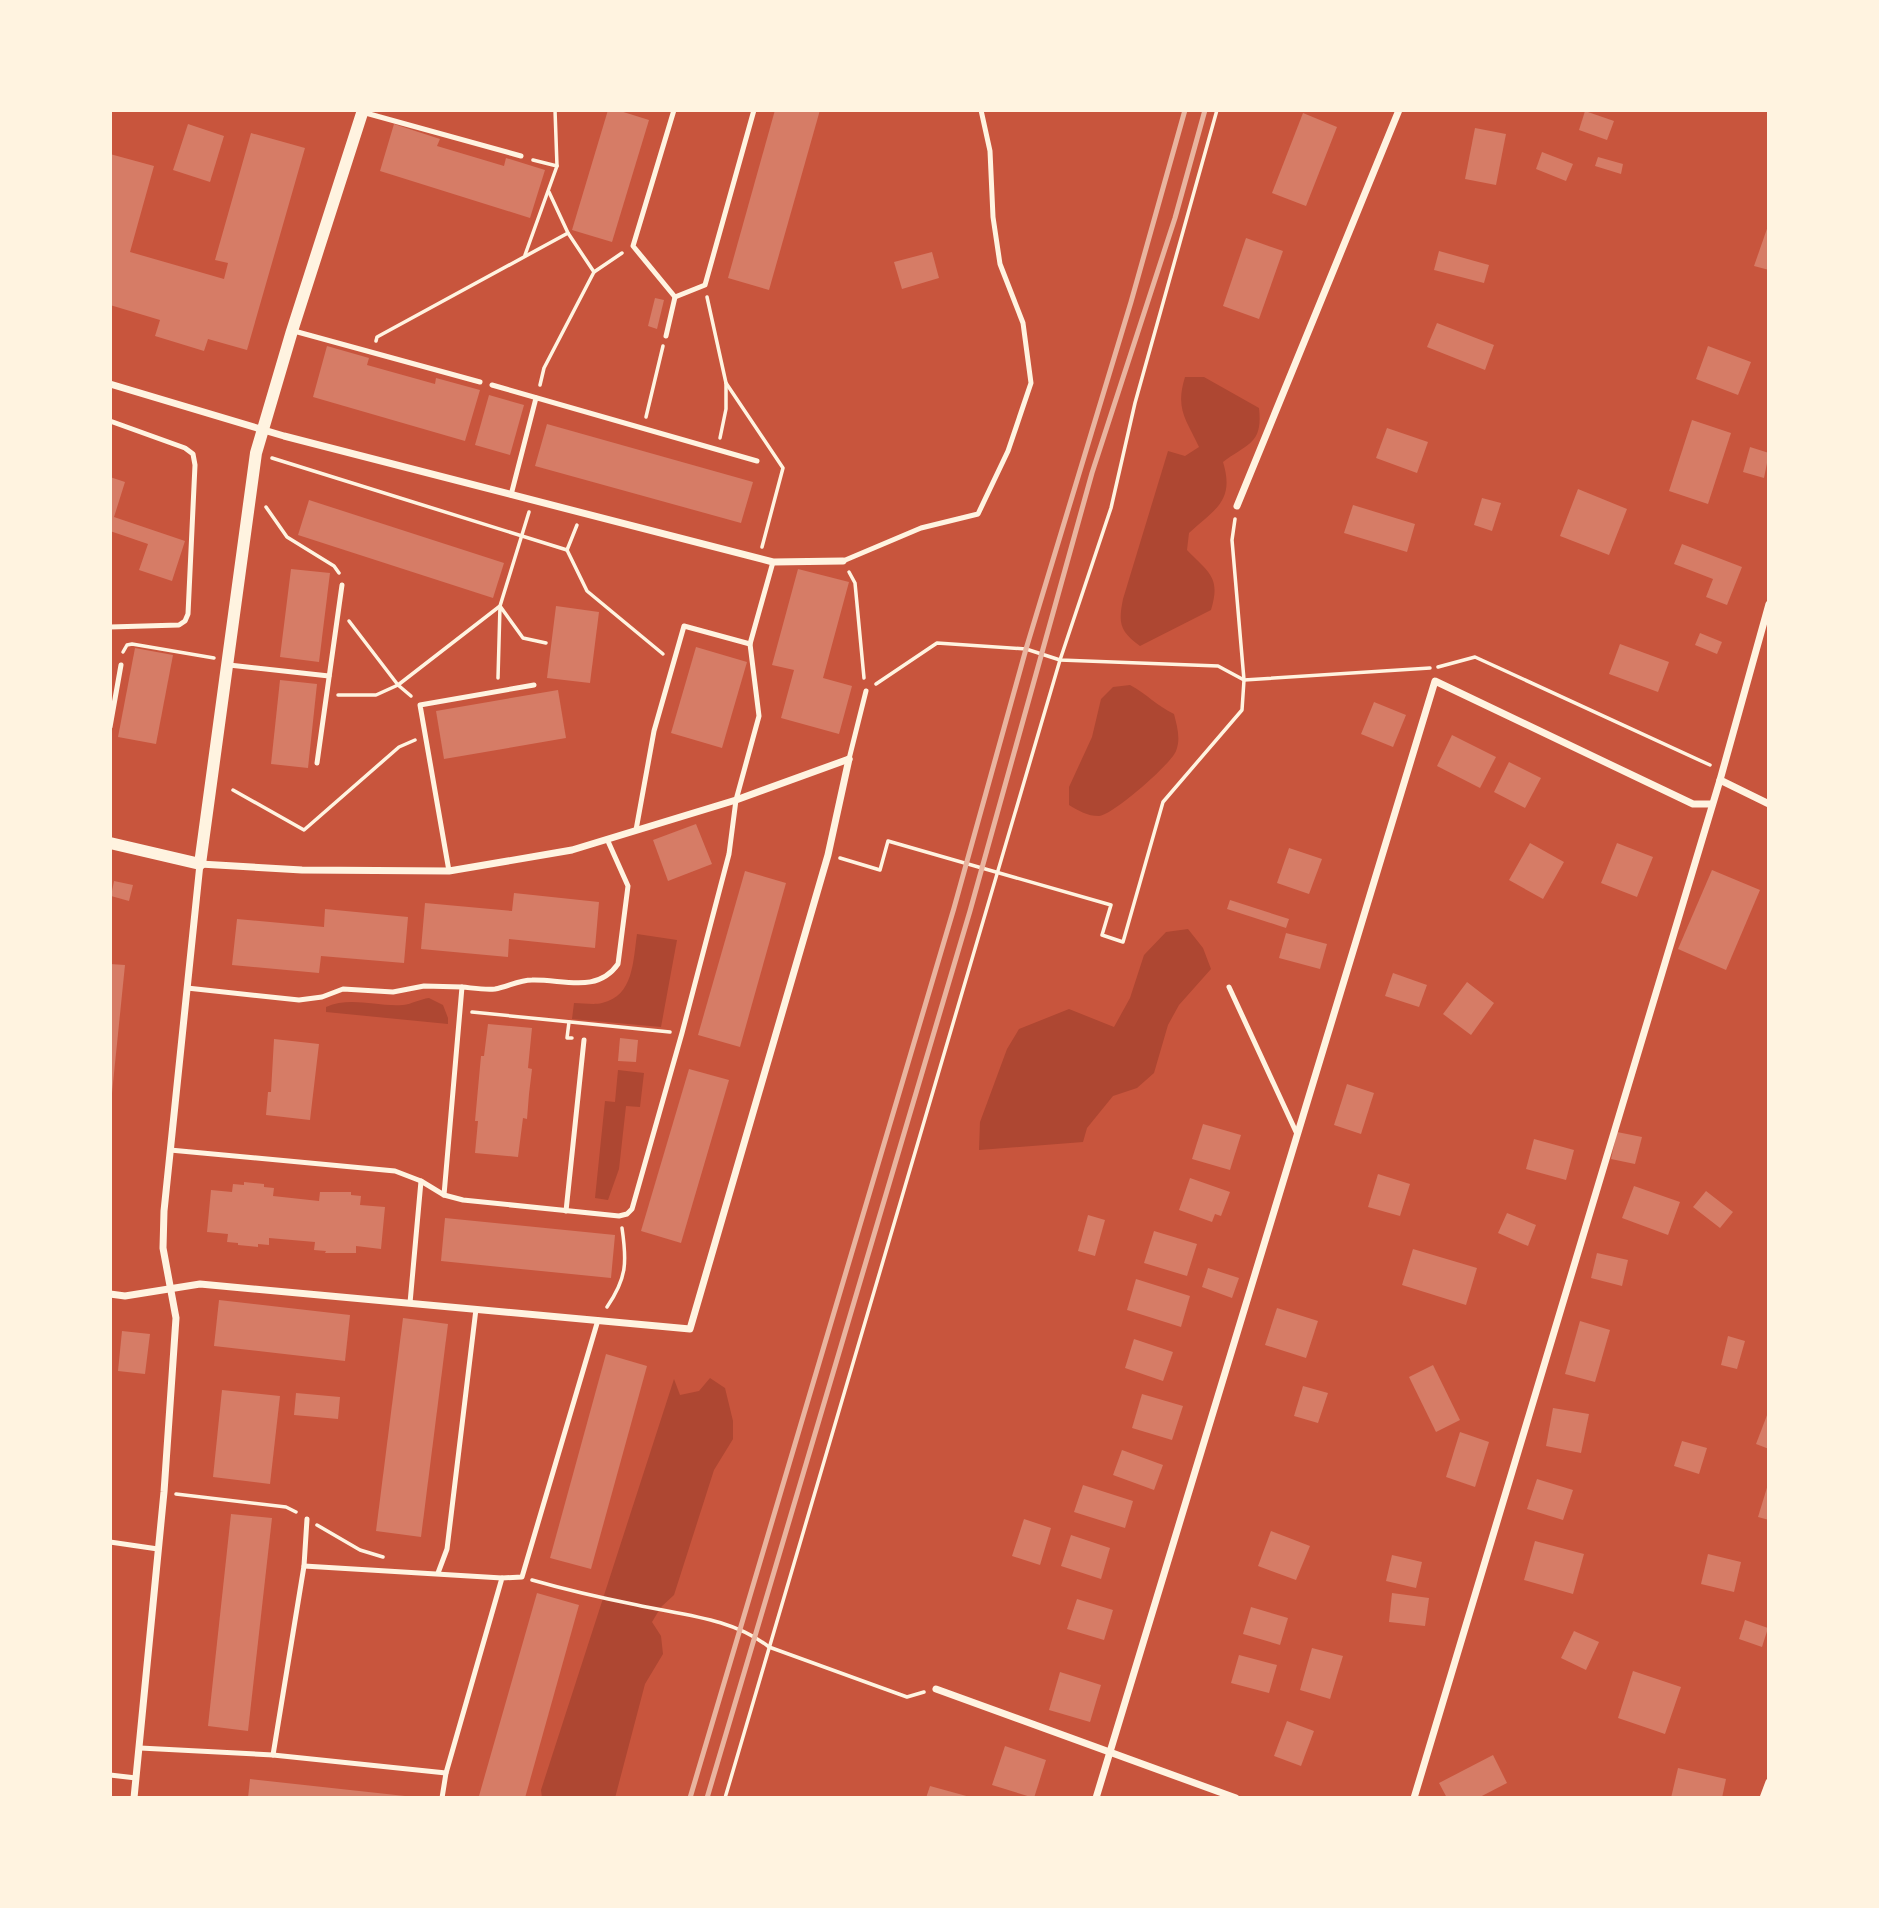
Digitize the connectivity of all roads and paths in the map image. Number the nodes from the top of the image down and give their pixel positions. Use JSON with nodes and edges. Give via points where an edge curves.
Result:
{"nodes":[{"id":1,"x":555,"y":110,"type":"edge"},
{"id":2,"x":674,"y":110,"type":"edge"},
{"id":3,"x":754,"y":110,"type":"edge"},
{"id":4,"x":981,"y":110,"type":"edge"},
{"id":5,"x":1217,"y":110,"type":"edge"},
{"id":6,"x":1399,"y":110,"type":"edge"},
{"id":7,"x":362,"y":111,"type":"edge"},
{"id":8,"x":521,"y":156,"type":"joint"},
{"id":9,"x":556,"y":166,"type":"junction"},
{"id":10,"x":549,"y":192,"type":"junction"},
{"id":11,"x":568,"y":233,"type":"junction"},
{"id":12,"x":633,"y":246,"type":"junction"},
{"id":13,"x":525,"y":257,"type":"junction"},
{"id":14,"x":594,"y":272,"type":"junction"},
{"id":15,"x":705,"y":285,"type":"junction"},
{"id":16,"x":675,"y":297,"type":"junction"},
{"id":17,"x":292,"y":331,"type":"junction"},
{"id":18,"x":666,"y":336,"type":"joint"},
{"id":19,"x":371,"y":352,"type":"junction"},
{"id":20,"x":480,"y":382,"type":"dead end"},
{"id":21,"x":110,"y":384,"type":"edge"},
{"id":22,"x":492,"y":385,"type":"dead end"},
{"id":23,"x":536,"y":398,"type":"junction"},
{"id":24,"x":110,"y":421,"type":"edge"},
{"id":25,"x":643,"y":429,"type":"junction"},
{"id":26,"x":262,"y":430,"type":"junction"},
{"id":27,"x":718,"y":450,"type":"junction"},
{"id":28,"x":256,"y":453,"type":"junction"},
{"id":29,"x":757,"y":461,"type":"dead end"},
{"id":30,"x":511,"y":495,"type":"junction"},
{"id":31,"x":262,"y":501,"type":"dead end"},
{"id":32,"x":533,"y":501,"type":"junction"},
{"id":33,"x":1237,"y":506,"type":"joint"},
{"id":34,"x":582,"y":513,"type":"junction"},
{"id":35,"x":521,"y":536,"type":"junction"},
{"id":36,"x":568,"y":550,"type":"junction"},
{"id":37,"x":844,"y":561,"type":"junction"},
{"id":38,"x":773,"y":562,"type":"junction"},
{"id":39,"x":342,"y":585,"type":"joint"},
{"id":40,"x":1769,"y":604,"type":"edge"},
{"id":41,"x":338,"y":607,"type":"junction"},
{"id":42,"x":500,"y":607,"type":"junction"},
{"id":43,"x":110,"y":627,"type":"edge"},
{"id":44,"x":546,"y":643,"type":"dead end"},
{"id":45,"x":750,"y":643,"type":"junction"},
{"id":46,"x":1060,"y":660,"type":"junction"},
{"id":47,"x":226,"y":662,"type":"junction"},
{"id":48,"x":673,"y":663,"type":"junction"},
{"id":49,"x":121,"y":665,"type":"joint"},
{"id":50,"x":329,"y":676,"type":"junction"},
{"id":51,"x":1244,"y":680,"type":"junction"},
{"id":52,"x":398,"y":685,"type":"junction"},
{"id":53,"x":534,"y":685,"type":"dead end"},
{"id":54,"x":497,"y":691,"type":"junction"},
{"id":55,"x":866,"y":691,"type":"junction"},
{"id":56,"x":326,"y":695,"type":"junction"},
{"id":57,"x":420,"y":705,"type":"junction"},
{"id":58,"x":110,"y":727,"type":"edge"},
{"id":59,"x":426,"y":736,"type":"junction"},
{"id":60,"x":849,"y":759,"type":"junction"},
{"id":61,"x":317,"y":763,"type":"dead end"},
{"id":62,"x":1722,"y":771,"type":"junction"},
{"id":63,"x":1720,"y":780,"type":"junction"},
{"id":64,"x":233,"y":790,"type":"dead end"},
{"id":65,"x":736,"y":800,"type":"junction"},
{"id":66,"x":1712,"y":804,"type":"junction"},
{"id":67,"x":1769,"y":804,"type":"edge"},
{"id":68,"x":636,"y":830,"type":"junction"},
{"id":69,"x":607,"y":839,"type":"junction"},
{"id":70,"x":110,"y":843,"type":"edge"},
{"id":71,"x":828,"y":855,"type":"junction"},
{"id":72,"x":200,"y":864,"type":"junction"},
{"id":73,"x":449,"y":872,"type":"junction"},
{"id":74,"x":462,"y":987,"type":"junction"},
{"id":75,"x":187,"y":988,"type":"junction"},
{"id":76,"x":1229,"y":988,"type":"dead end"},
{"id":77,"x":460,"y":1011,"type":"junction"},
{"id":78,"x":682,"y":1033,"type":"junction"},
{"id":79,"x":584,"y":1040,"type":"dead end"},
{"id":80,"x":1297,"y":1135,"type":"junction"},
{"id":81,"x":170,"y":1150,"type":"junction"},
{"id":82,"x":421,"y":1181,"type":"junction"},
{"id":83,"x":444,"y":1195,"type":"junction"},
{"id":84,"x":566,"y":1210,"type":"junction"},
{"id":85,"x":620,"y":1216,"type":"junction"},
{"id":86,"x":171,"y":1289,"type":"junction"},
{"id":87,"x":110,"y":1294,"type":"edge"},
{"id":88,"x":410,"y":1303,"type":"junction"},
{"id":89,"x":476,"y":1309,"type":"junction"},
{"id":90,"x":598,"y":1320,"type":"junction"},
{"id":91,"x":307,"y":1519,"type":"dead end"},
{"id":92,"x":110,"y":1542,"type":"edge"},
{"id":93,"x":158,"y":1549,"type":"junction"},
{"id":94,"x":304,"y":1566,"type":"junction"},
{"id":95,"x":438,"y":1573,"type":"junction"},
{"id":96,"x":522,"y":1577,"type":"junction"},
{"id":97,"x":502,"y":1578,"type":"junction"},
{"id":98,"x":769,"y":1647,"type":"junction"},
{"id":99,"x":936,"y":1689,"type":"joint"},
{"id":100,"x":140,"y":1748,"type":"junction"},
{"id":101,"x":1110,"y":1752,"type":"junction"},
{"id":102,"x":273,"y":1755,"type":"junction"},
{"id":103,"x":446,"y":1773,"type":"junction"},
{"id":104,"x":110,"y":1775,"type":"edge"},
{"id":105,"x":136,"y":1778,"type":"junction"},
{"id":106,"x":1769,"y":1782,"type":"edge"},
{"id":107,"x":134,"y":1798,"type":"edge"},
{"id":108,"x":442,"y":1798,"type":"edge"},
{"id":109,"x":725,"y":1798,"type":"edge"},
{"id":110,"x":1096,"y":1798,"type":"edge"},
{"id":111,"x":1236,"y":1798,"type":"edge"},
{"id":112,"x":1414,"y":1798,"type":"edge"},
{"id":113,"x":1763,"y":1798,"type":"edge"}],
"edges":[{"from":1,"to":9,"type":"path"},
{"from":2,"to":12,"type":"lane"},
{"from":3,"to":15,"type":"lane"},
{"from":4,"to":37,"type":"lane","via":[[990,151],[1000,264],[1023,323],[1031,383],[1008,451],[978,514],[921,528]]},
{"from":5,"to":46,"type":"path","via":[[1135,403],[1111,508]]},
{"from":6,"to":33,"type":"street"},
{"from":7,"to":8,"type":"lane"},
{"from":7,"to":17,"type":"street"},
{"from":8,"to":9,"type":"path"},
{"from":9,"to":10,"type":"path"},
{"from":10,"to":11,"type":"path"},
{"from":10,"to":13,"type":"path"},
{"from":11,"to":13,"type":"path"},
{"from":11,"to":14,"type":"path"},
{"from":12,"to":14,"type":"path"},
{"from":12,"to":16,"type":"lane"},
{"from":13,"to":19,"type":"path","via":[[377,337]]},
{"from":14,"to":23,"type":"path","via":[[544,368]]},
{"from":15,"to":16,"type":"lane"},
{"from":15,"to":27,"type":"path","via":[[726,383]]},
{"from":16,"to":18,"type":"lane"},
{"from":17,"to":19,"type":"lane"},
{"from":17,"to":26,"type":"street"},
{"from":18,"to":25,"type":"path"},
{"from":19,"to":20,"type":"lane"},
{"from":21,"to":26,"type":"street"},
{"from":22,"to":23,"type":"lane"},
{"from":23,"to":25,"type":"lane"},
{"from":23,"to":30,"type":"lane"},
{"from":24,"to":43,"type":"lane","via":[[186,448],[195,465],[185,621],[179,625]]},
{"from":25,"to":27,"type":"lane"},
{"from":26,"to":28,"type":"street"},
{"from":26,"to":30,"type":"street"},
{"from":27,"to":29,"type":"lane"},
{"from":28,"to":35,"type":"path"},
{"from":28,"to":47,"type":"street"},
{"from":30,"to":32,"type":"street"},
{"from":31,"to":39,"type":"path","via":[[287,537],[334,566]]},
{"from":32,"to":34,"type":"street"},
{"from":32,"to":35,"type":"path"},
{"from":33,"to":51,"type":"path","via":[[1232,540]]},
{"from":34,"to":36,"type":"path"},
{"from":34,"to":38,"type":"street"},
{"from":35,"to":36,"type":"path"},
{"from":35,"to":42,"type":"path"},
{"from":36,"to":48,"type":"path","via":[[587,591]]},
{"from":37,"to":38,"type":"street"},
{"from":37,"to":55,"type":"path","via":[[855,583]]},
{"from":38,"to":45,"type":"lane"},
{"from":39,"to":41,"type":"lane"},
{"from":40,"to":62,"type":"street"},
{"from":41,"to":50,"type":"lane"},
{"from":41,"to":52,"type":"path"},
{"from":42,"to":44,"type":"path","via":[[523,638]]},
{"from":42,"to":52,"type":"path"},
{"from":42,"to":54,"type":"path"},
{"from":45,"to":48,"type":"lane","via":[[684,626]]},
{"from":45,"to":65,"type":"lane","via":[[759,716]]},
{"from":46,"to":51,"type":"path","via":[[1218,666]]},
{"from":46,"to":55,"type":"path","via":[[1026,649],[937,643]]},
{"from":46,"to":98,"type":"path"},
{"from":47,"to":49,"type":"path","via":[[132,644],[123,650]]},
{"from":47,"to":50,"type":"lane"},
{"from":47,"to":72,"type":"street"},
{"from":48,"to":68,"type":"lane","via":[[654,731]]},
{"from":49,"to":58,"type":"lane"},
{"from":50,"to":56,"type":"lane"},
{"from":51,"to":62,"type":"path","via":[[1434,667],[1475,657]]},
{"from":51,"to":71,"type":"path","via":[[1242,710],[1163,802],[1123,942],[1102,936],[1111,905],[888,841],[880,870]]},
{"from":52,"to":56,"type":"path","via":[[376,695]]},
{"from":52,"to":57,"type":"path"},
{"from":53,"to":54,"type":"lane"},
{"from":54,"to":57,"type":"lane"},
{"from":55,"to":60,"type":"lane"},
{"from":56,"to":61,"type":"lane"},
{"from":57,"to":59,"type":"lane"},
{"from":59,"to":64,"type":"path","via":[[399,747],[304,830]]},
{"from":59,"to":73,"type":"lane"},
{"from":60,"to":65,"type":"street"},
{"from":60,"to":71,"type":"street"},
{"from":62,"to":63,"type":"street"},
{"from":63,"to":66,"type":"street"},
{"from":63,"to":67,"type":"street"},
{"from":65,"to":68,"type":"street"},
{"from":65,"to":78,"type":"lane","via":[[729,854]]},
{"from":66,"to":80,"type":"street","via":[[1693,804],[1435,681]]},
{"from":66,"to":112,"type":"street"},
{"from":68,"to":69,"type":"street"},
{"from":69,"to":73,"type":"street","via":[[572,850]]},
{"from":69,"to":74,"type":"lane","via":[[628,886],[618,964],[611,974],[584,984],[531,980],[496,989]]},
{"from":70,"to":72,"type":"street"},
{"from":71,"to":90,"type":"street","via":[[690,1329]]},
{"from":72,"to":73,"type":"street"},
{"from":72,"to":75,"type":"street"},
{"from":74,"to":75,"type":"lane","via":[[424,986],[393,992],[343,989],[299,1000]]},
{"from":74,"to":77,"type":"lane"},
{"from":75,"to":81,"type":"street"},
{"from":76,"to":80,"type":"lane"},
{"from":77,"to":78,"type":"path"},
{"from":77,"to":83,"type":"lane"},
{"from":78,"to":85,"type":"lane","via":[[632,1209]]},
{"from":79,"to":84,"type":"lane"},
{"from":80,"to":101,"type":"street"},
{"from":81,"to":82,"type":"lane","via":[[395,1171]]},
{"from":81,"to":86,"type":"street","via":[[163,1248]]},
{"from":82,"to":83,"type":"lane"},
{"from":82,"to":88,"type":"lane"},
{"from":83,"to":84,"type":"lane"},
{"from":84,"to":85,"type":"lane"},
{"from":85,"to":90,"type":"path","via":[[626,1259],[618,1291]]},
{"from":86,"to":87,"type":"street"},
{"from":86,"to":88,"type":"street","via":[[200,1284]]},
{"from":86,"to":93,"type":"street","via":[[176,1318]]},
{"from":88,"to":89,"type":"street"},
{"from":89,"to":90,"type":"street"},
{"from":89,"to":95,"type":"lane","via":[[447,1549]]},
{"from":90,"to":96,"type":"lane"},
{"from":91,"to":94,"type":"lane"},
{"from":92,"to":93,"type":"lane"},
{"from":93,"to":100,"type":"street"},
{"from":94,"to":95,"type":"lane"},
{"from":94,"to":102,"type":"lane"},
{"from":95,"to":97,"type":"lane"},
{"from":96,"to":97,"type":"lane"},
{"from":96,"to":98,"type":"path","via":[[726,1623]]},
{"from":97,"to":103,"type":"lane"},
{"from":98,"to":99,"type":"path","via":[[907,1697]]},
{"from":98,"to":109,"type":"path"},
{"from":99,"to":101,"type":"street"},
{"from":100,"to":102,"type":"lane"},
{"from":100,"to":105,"type":"street"},
{"from":101,"to":110,"type":"street"},
{"from":101,"to":111,"type":"street"},
{"from":102,"to":103,"type":"lane"},
{"from":103,"to":108,"type":"lane"},
{"from":104,"to":105,"type":"lane"},
{"from":105,"to":107,"type":"street"},
{"from":106,"to":113,"type":"street"}]}
